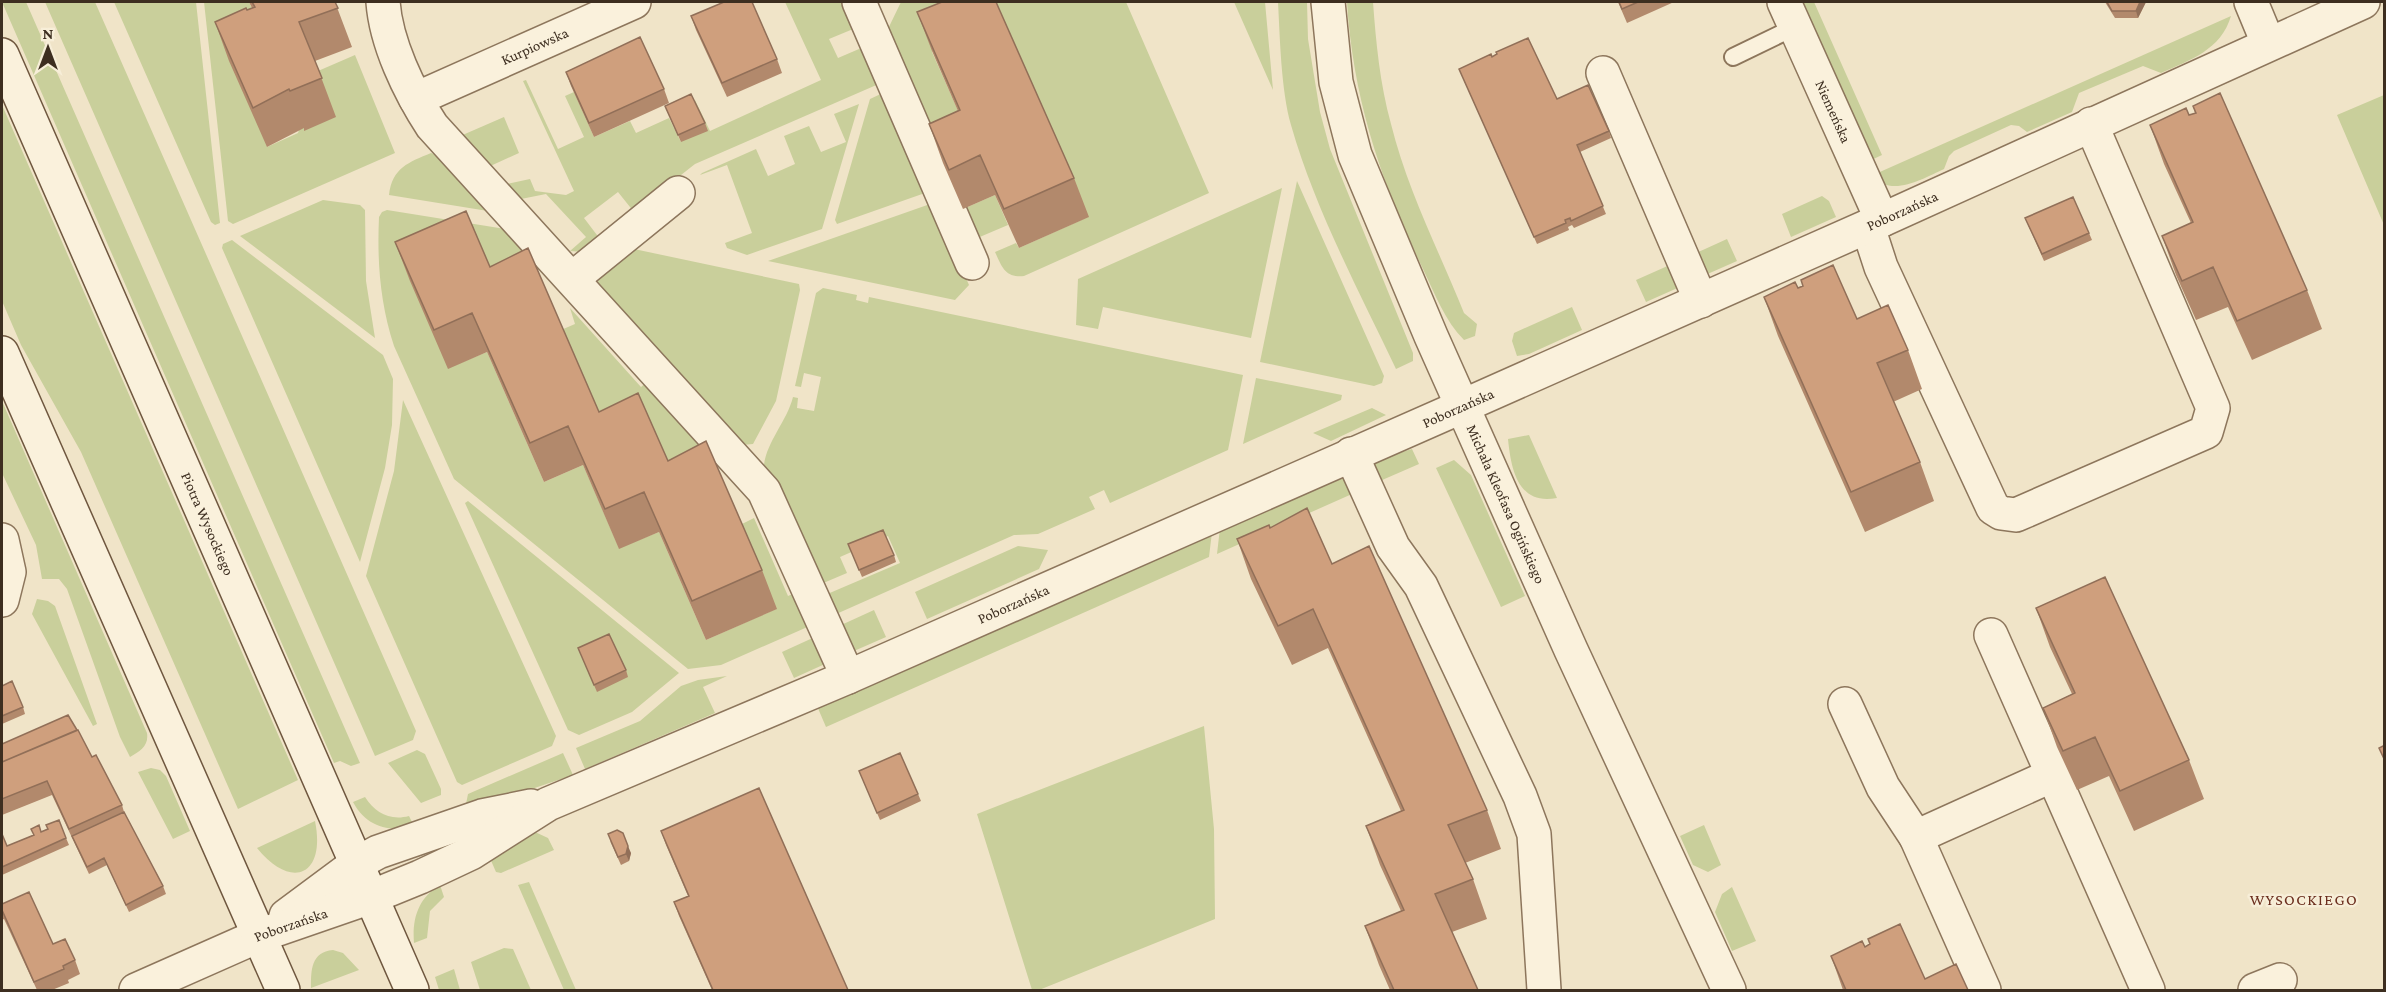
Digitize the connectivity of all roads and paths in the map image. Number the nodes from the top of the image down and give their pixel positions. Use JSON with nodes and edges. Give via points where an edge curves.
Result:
{"nodes":[{"id":1,"x":382,"y":2,"type":"edge"},
{"id":2,"x":634,"y":2,"type":"edge"},
{"id":3,"x":859,"y":2,"type":"edge"},
{"id":4,"x":1328,"y":2,"type":"edge"},
{"id":5,"x":2252,"y":2,"type":"edge"},
{"id":6,"x":2363,"y":2,"type":"edge"},
{"id":7,"x":1789,"y":14,"type":"edge"},
{"id":8,"x":2268,"y":43,"type":"junction"},
{"id":9,"x":2,"y":56,"type":"edge"},
{"id":10,"x":1733,"y":57,"type":"dead end"},
{"id":11,"x":1603,"y":73,"type":"dead end"},
{"id":12,"x":425,"y":94,"type":"junction"},
{"id":13,"x":2091,"y":124,"type":"junction"},
{"id":14,"x":678,"y":193,"type":"dead end"},
{"id":15,"x":1875,"y":224,"type":"junction"},
{"id":16,"x":972,"y":262,"type":"dead end"},
{"id":17,"x":572,"y":279,"type":"junction"},
{"id":18,"x":1701,"y":301,"type":"junction"},
{"id":19,"x":2,"y":352,"type":"edge"},
{"id":20,"x":1463,"y":406,"type":"junction"},
{"id":21,"x":1351,"y":454,"type":"junction"},
{"id":22,"x":2,"y":540,"type":"edge"},
{"id":23,"x":2,"y":599,"type":"edge"},
{"id":24,"x":1991,"y":635,"type":"dead end"},
{"id":25,"x":848,"y":677,"type":"junction"},
{"id":26,"x":1845,"y":704,"type":"dead end"},
{"id":27,"x":2053,"y":775,"type":"junction"},
{"id":28,"x":548,"y":804,"type":"junction"},
{"id":29,"x":1916,"y":837,"type":"junction"},
{"id":30,"x":357,"y":864,"type":"junction"},
{"id":31,"x":371,"y":897,"type":"junction"},
{"id":32,"x":258,"y":936,"type":"junction"},
{"id":33,"x":136,"y":990,"type":"edge"},
{"id":34,"x":283,"y":990,"type":"edge"},
{"id":35,"x":412,"y":990,"type":"edge"},
{"id":36,"x":1544,"y":990,"type":"edge"},
{"id":37,"x":1729,"y":990,"type":"edge"},
{"id":38,"x":1984,"y":990,"type":"edge"},
{"id":39,"x":2148,"y":990,"type":"edge"}],
"edges":[{"from":1,"to":12,"type":"street","via":[[388,33]]},
{"from":2,"to":12,"type":"street","name":"Kurpiowska"},
{"from":3,"to":16,"type":"street"},
{"from":4,"to":20,"type":"street","name":"Michała Kleofasa Ogińskiego","via":[[1336,82],[1355,155]]},
{"from":5,"to":8,"type":"street"},
{"from":6,"to":8,"type":"street","name":"Poborzańska"},
{"from":7,"to":10,"type":"lane"},
{"from":7,"to":15,"type":"street","name":"Niemeńska"},
{"from":8,"to":13,"type":"street","name":"Poborzańska"},
{"from":9,"to":30,"type":"street","name":"Piotra Wysockiego"},
{"from":11,"to":18,"type":"street"},
{"from":12,"to":17,"type":"street","via":[[443,139]]},
{"from":13,"to":15,"type":"street","name":"Poborzańska"},
{"from":13,"to":15,"type":"street","name":"Niemeńska","via":[[2213,408],[2206,432],[2016,514],[1993,508],[1881,267]]},
{"from":14,"to":17,"type":"street"},
{"from":15,"to":18,"type":"street","name":"Poborzańska"},
{"from":17,"to":25,"type":"street","via":[[764,491]]},
{"from":18,"to":20,"type":"street","name":"Poborzańska"},
{"from":19,"to":32,"type":"street"},
{"from":20,"to":21,"type":"street","name":"Poborzańska"},
{"from":20,"to":37,"type":"street","name":"Michała Kleofasa Ogińskiego"},
{"from":21,"to":25,"type":"street","name":"Poborzańska"},
{"from":21,"to":36,"type":"street","via":[[1393,547],[1421,586],[1520,796],[1534,834]]},
{"from":22,"to":23,"type":"street","via":[[9,572]]},
{"from":24,"to":27,"type":"street"},
{"from":25,"to":28,"type":"street","name":"Poborzańska"},
{"from":26,"to":29,"type":"street","via":[[1883,787]]},
{"from":27,"to":29,"type":"street"},
{"from":27,"to":39,"type":"street"},
{"from":28,"to":30,"type":"street","name":"Poborzańska","via":[[474,819],[378,852]]},
{"from":28,"to":31,"type":"street","name":"Poborzańska","via":[[471,853]]},
{"from":29,"to":38,"type":"street"},
{"from":30,"to":31,"type":"street","name":"Piotra Wysockiego"},
{"from":30,"to":32,"type":"street","name":"Poborzańska"},
{"from":31,"to":32,"type":"street","name":"Poborzańska"},
{"from":31,"to":35,"type":"street","name":"Piotra Wysockiego"},
{"from":32,"to":33,"type":"street"},
{"from":32,"to":34,"type":"street"}]}
